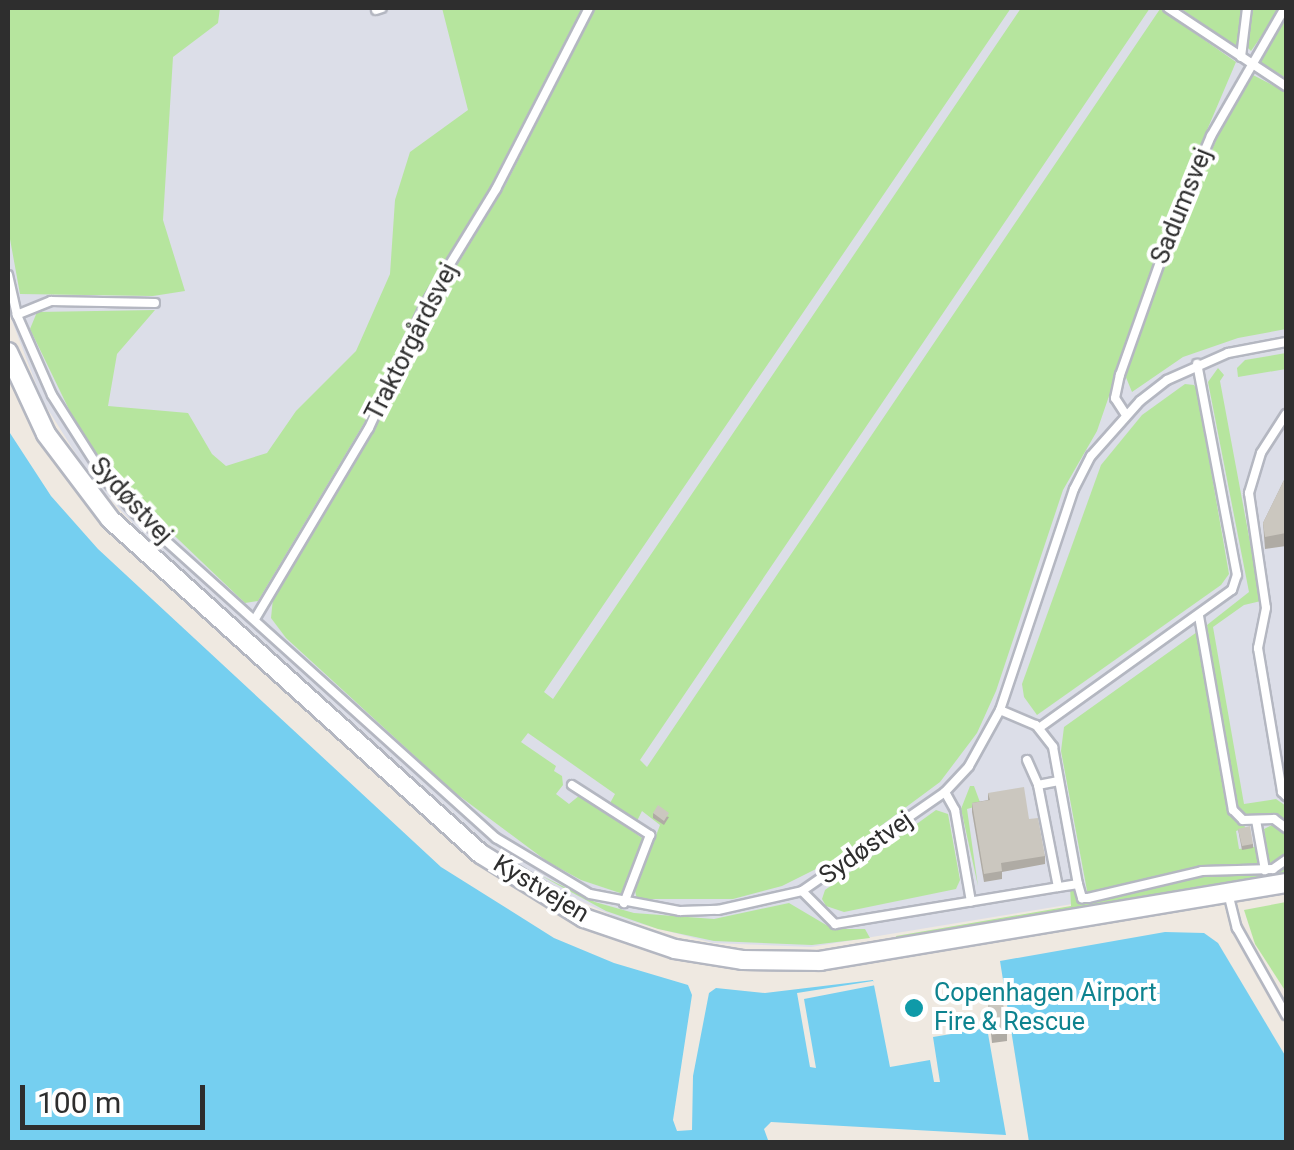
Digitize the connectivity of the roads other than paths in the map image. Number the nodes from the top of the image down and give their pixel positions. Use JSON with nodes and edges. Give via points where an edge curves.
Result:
{"nodes":[{"id":1,"x":588,"y":8,"type":"edge"},
{"id":2,"x":1168,"y":8,"type":"edge"},
{"id":3,"x":1247,"y":8,"type":"edge"},
{"id":4,"x":1285,"y":8,"type":"edge"},
{"id":5,"x":1245,"y":60,"type":"junction"},
{"id":6,"x":1286,"y":86,"type":"edge"},
{"id":7,"x":8,"y":275,"type":"edge"},
{"id":8,"x":155,"y":303,"type":"dead end"},
{"id":9,"x":18,"y":315,"type":"junction"},
{"id":10,"x":1286,"y":342,"type":"edge"},
{"id":11,"x":8,"y":352,"type":"edge"},
{"id":12,"x":1197,"y":364,"type":"junction"},
{"id":13,"x":1286,"y":414,"type":"edge"},
{"id":14,"x":1126,"y":415,"type":"junction"},
{"id":15,"x":1199,"y":616,"type":"junction"},
{"id":16,"x":255,"y":618,"type":"junction"},
{"id":17,"x":1000,"y":710,"type":"junction"},
{"id":18,"x":1039,"y":728,"type":"junction"},
{"id":19,"x":1027,"y":760,"type":"dead end"},
{"id":20,"x":1059,"y":781,"type":"junction"},
{"id":21,"x":572,"y":784,"type":"dead end"},
{"id":22,"x":1038,"y":784,"type":"junction"},
{"id":23,"x":945,"y":792,"type":"junction"},
{"id":24,"x":1286,"y":796,"type":"edge"},
{"id":25,"x":1256,"y":820,"type":"junction"},
{"id":26,"x":1286,"y":828,"type":"edge"},
{"id":27,"x":1286,"y":860,"type":"edge"},
{"id":28,"x":1265,"y":870,"type":"junction"},
{"id":29,"x":1286,"y":883,"type":"edge"},
{"id":30,"x":1078,"y":884,"type":"junction"},
{"id":31,"x":1058,"y":886,"type":"junction"},
{"id":32,"x":802,"y":891,"type":"junction"},
{"id":33,"x":1228,"y":893,"type":"junction"},
{"id":34,"x":971,"y":902,"type":"junction"},
{"id":35,"x":624,"y":904,"type":"junction"},
{"id":36,"x":1286,"y":1015,"type":"edge"}],
"edges":[{"from":1,"to":16,"type":"lane","name":"Traktorgårdsvej","via":[[496,189],[425,305],[369,428]]},
{"from":2,"to":5,"type":"lane"},
{"from":3,"to":5,"type":"lane"},
{"from":4,"to":5,"type":"lane","name":"Sadumsvej"},
{"from":5,"to":6,"type":"lane"},
{"from":5,"to":14,"type":"lane","name":"Sadumsvej","via":[[1172,224],[1133,337],[1115,398]]},
{"from":7,"to":9,"type":"lane","name":"Sydøstvej"},
{"from":8,"to":9,"type":"lane","via":[[51,302]]},
{"from":9,"to":16,"type":"lane","name":"Sydøstvej","via":[[52,394],[108,483]]},
{"from":10,"to":12,"type":"lane","name":"Sydøstvej"},
{"from":11,"to":33,"type":"street","name":"Kystvejen","via":[[46,434],[110,519],[482,854],[584,918],[675,949],[742,960],[820,961]]},
{"from":12,"to":14,"type":"lane","name":"Sydøstvej"},
{"from":12,"to":15,"type":"lane","via":[[1237,575],[1232,590]]},
{"from":13,"to":24,"type":"lane","via":[[1262,453],[1249,493],[1266,608],[1258,648]]},
{"from":14,"to":17,"type":"lane","name":"Sydøstvej","via":[[1091,456],[1074,489]]},
{"from":15,"to":18,"type":"lane"},
{"from":15,"to":25,"type":"lane","via":[[1233,810]]},
{"from":16,"to":35,"type":"lane","name":"Sydøstvej","via":[[496,838],[590,894]]},
{"from":17,"to":18,"type":"lane"},
{"from":17,"to":23,"type":"lane","name":"Sydøstvej","via":[[969,766]]},
{"from":18,"to":20,"type":"lane","via":[[1052,747]]},
{"from":19,"to":22,"type":"lane"},
{"from":20,"to":22,"type":"lane"},
{"from":20,"to":30,"type":"lane"},
{"from":21,"to":35,"type":"lane","via":[[650,835]]},
{"from":22,"to":31,"type":"lane"},
{"from":23,"to":32,"type":"lane","name":"Sydøstvej"},
{"from":23,"to":34,"type":"lane","via":[[955,810]]},
{"from":25,"to":26,"type":"lane","via":[[1274,819]]},
{"from":25,"to":28,"type":"lane"},
{"from":27,"to":28,"type":"lane"},
{"from":28,"to":30,"type":"lane","via":[[1202,872],[1088,898]]},
{"from":29,"to":33,"type":"street","name":"Kystvejen"},
{"from":30,"to":31,"type":"lane"},
{"from":31,"to":34,"type":"lane"},
{"from":32,"to":34,"type":"lane","via":[[835,924]]},
{"from":32,"to":35,"type":"lane","name":"Sydøstvej","via":[[718,910]]},
{"from":33,"to":36,"type":"lane","via":[[1237,928]]}]}
